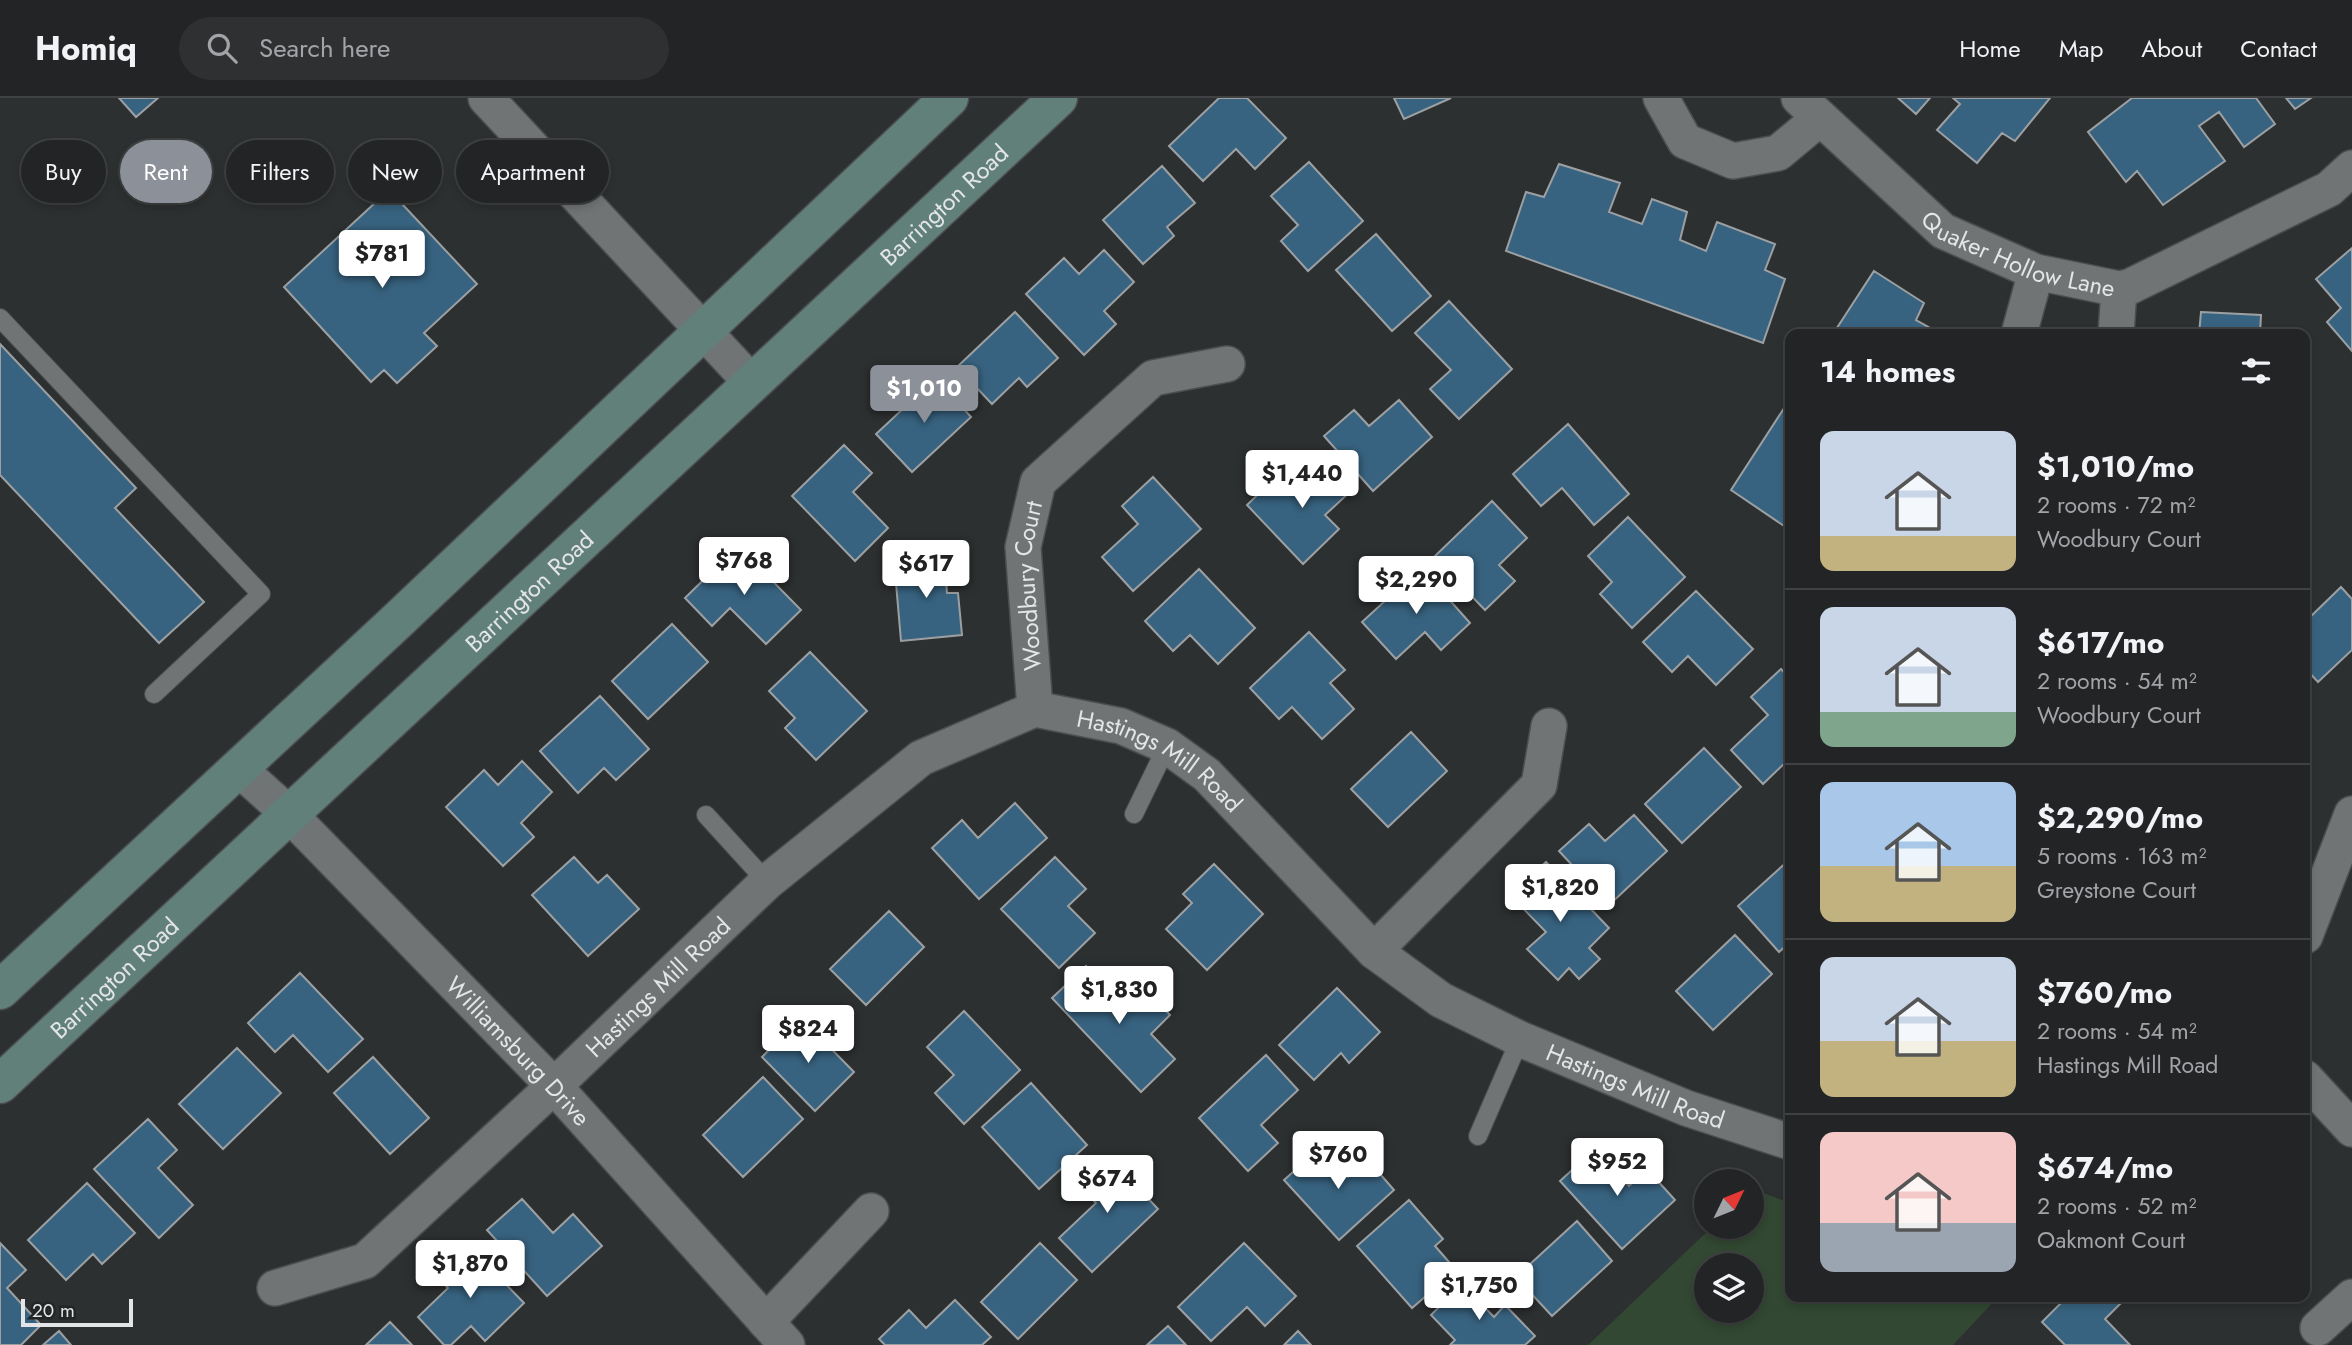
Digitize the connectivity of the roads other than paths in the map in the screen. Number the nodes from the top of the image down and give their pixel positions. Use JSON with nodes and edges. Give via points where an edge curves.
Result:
{"nodes":[{"id":1,"x":486,"y":98,"type":"edge"},
{"id":2,"x":950,"y":98,"type":"edge"},
{"id":3,"x":1058,"y":98,"type":"edge"},
{"id":4,"x":1661,"y":98,"type":"edge"},
{"id":5,"x":1809,"y":108,"type":"edge"},
{"id":6,"x":2352,"y":168,"type":"edge"},
{"id":7,"x":2036,"y":272,"type":"junction"},
{"id":8,"x":2119,"y":289,"type":"junction"},
{"id":9,"x":0,"y":318,"type":"edge"},
{"id":10,"x":2020,"y":329,"type":"edge"},
{"id":11,"x":2116,"y":329,"type":"edge"},
{"id":12,"x":704,"y":331,"type":"junction"},
{"id":13,"x":1227,"y":364,"type":"dead end"},
{"id":14,"x":752,"y":383,"type":"junction"},
{"id":15,"x":154,"y":694,"type":"dead end"},
{"id":16,"x":1035,"y":709,"type":"junction"},
{"id":17,"x":1549,"y":726,"type":"dead end"},
{"id":18,"x":1167,"y":746,"type":"junction"},
{"id":19,"x":239,"y":769,"type":"junction"},
{"id":20,"x":289,"y":814,"type":"junction"},
{"id":21,"x":1134,"y":814,"type":"dead end"},
{"id":22,"x":2352,"y":814,"type":"edge"},
{"id":23,"x":706,"y":815,"type":"dead end"},
{"id":24,"x":767,"y":882,"type":"junction"},
{"id":25,"x":2310,"y":923,"type":"edge"},
{"id":26,"x":1374,"y":951,"type":"junction"},
{"id":27,"x":0,"y":990,"type":"edge"},
{"id":28,"x":1520,"y":1039,"type":"junction"},
{"id":29,"x":2310,"y":1083,"type":"edge"},
{"id":30,"x":0,"y":1084,"type":"edge"},
{"id":31,"x":554,"y":1086,"type":"junction"},
{"id":32,"x":2352,"y":1129,"type":"edge"},
{"id":33,"x":1478,"y":1136,"type":"dead end"},
{"id":34,"x":1785,"y":1140,"type":"edge"},
{"id":35,"x":871,"y":1211,"type":"dead end"},
{"id":36,"x":275,"y":1288,"type":"dead end"},
{"id":37,"x":2352,"y":1297,"type":"edge"},
{"id":38,"x":2318,"y":1328,"type":"dead end"},
{"id":39,"x":777,"y":1334,"type":"edge"}],
"edges":[{"from":1,"to":12,"type":"street"},
{"from":2,"to":12,"type":"main road"},
{"from":3,"to":14,"type":"main road","name":"Barrington Road"},
{"from":4,"to":5,"type":"street","name":"Quaker Hollow Lane","via":[[1685,141],[1733,161],[1778,153]]},
{"from":5,"to":7,"type":"street","name":"Quaker Hollow Lane","via":[[1943,232]]},
{"from":6,"to":8,"type":"street","name":"Quaker Hollow Lane","via":[[2329,189]]},
{"from":7,"to":8,"type":"street","name":"Quaker Hollow Lane"},
{"from":7,"to":10,"type":"street"},
{"from":8,"to":11,"type":"street"},
{"from":9,"to":15,"type":"lane","via":[[261,594]]},
{"from":12,"to":14,"type":"street"},
{"from":12,"to":19,"type":"main road"},
{"from":13,"to":16,"type":"street","name":"Woodbury Court","via":[[1153,379],[1038,482],[1023,547]]},
{"from":14,"to":20,"type":"main road","name":"Barrington Road"},
{"from":16,"to":18,"type":"street","name":"Hastings Mill Road","via":[[1121,726]]},
{"from":16,"to":24,"type":"street","name":"Hastings Mill Road","via":[[921,758]]},
{"from":17,"to":26,"type":"street","via":[[1539,785]]},
{"from":18,"to":21,"type":"lane"},
{"from":18,"to":26,"type":"street","name":"Hastings Mill Road","via":[[1207,775]]},
{"from":19,"to":20,"type":"street","name":"Williamsburg Drive"},
{"from":19,"to":27,"type":"main road"},
{"from":20,"to":30,"type":"main road","name":"Barrington Road"},
{"from":20,"to":31,"type":"street","name":"Williamsburg Drive"},
{"from":22,"to":25,"type":"street"},
{"from":23,"to":24,"type":"lane"},
{"from":24,"to":31,"type":"street","name":"Hastings Mill Road"},
{"from":26,"to":28,"type":"street","name":"Hastings Mill Road","via":[[1441,999]]},
{"from":28,"to":33,"type":"lane"},
{"from":28,"to":34,"type":"street","name":"Hastings Mill Road","via":[[1686,1108]]},
{"from":29,"to":32,"type":"street"},
{"from":31,"to":36,"type":"street","name":"Hastings Mill Road","via":[[365,1261]]},
{"from":31,"to":39,"type":"street","name":"Williamsburg Drive"},
{"from":35,"to":39,"type":"street"},
{"from":37,"to":38,"type":"street"}]}
